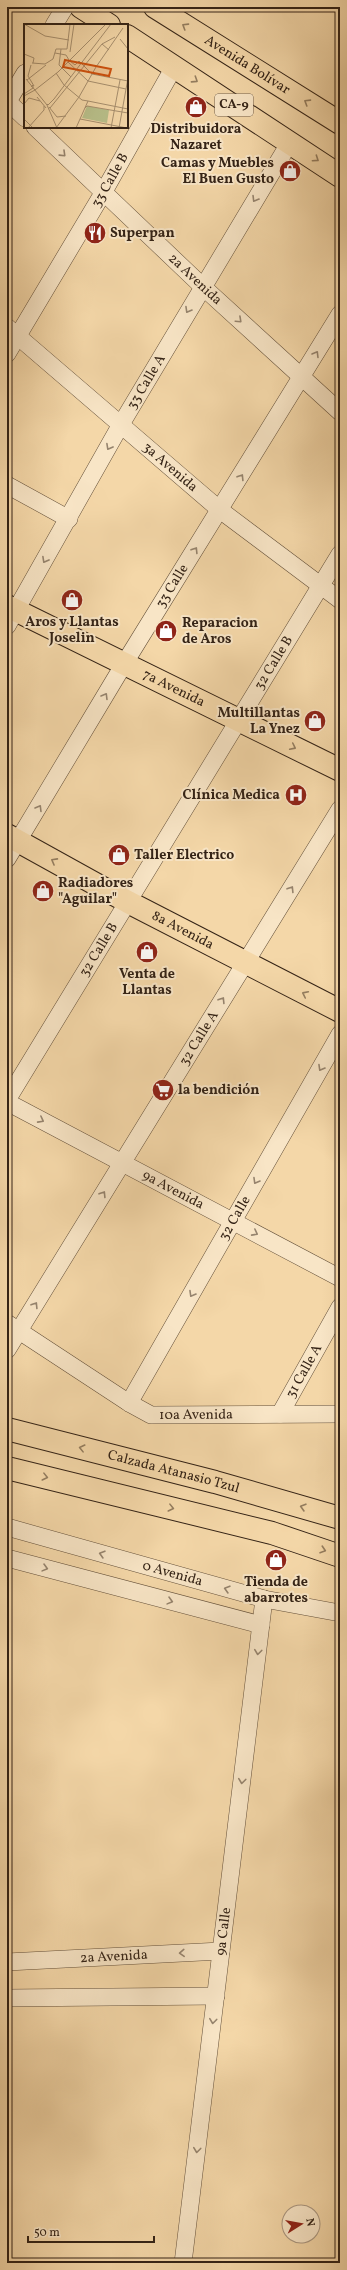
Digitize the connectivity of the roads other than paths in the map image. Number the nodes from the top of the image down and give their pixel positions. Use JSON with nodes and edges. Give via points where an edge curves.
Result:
{"nodes":[{"id":1,"x":65,"y":7,"type":"edge"},
{"id":2,"x":81,"y":7,"type":"edge"},
{"id":3,"x":155,"y":7,"type":"edge"},
{"id":4,"x":55,"y":24,"type":"edge"},
{"id":5,"x":107,"y":24,"type":"edge"},
{"id":6,"x":128,"y":37,"type":"edge"},
{"id":7,"x":174,"y":67,"type":"junction"},
{"id":8,"x":24,"y":75,"type":"edge"},
{"id":9,"x":7,"y":102,"type":"edge"},
{"id":10,"x":24,"y":117,"type":"edge"},
{"id":11,"x":340,"y":123,"type":"edge"},
{"id":12,"x":36,"y":128,"type":"edge"},
{"id":13,"x":290,"y":142,"type":"junction"},
{"id":14,"x":340,"y":176,"type":"edge"},
{"id":15,"x":104,"y":193,"type":"junction"},
{"id":16,"x":202,"y":286,"type":"junction"},
{"id":17,"x":340,"y":314,"type":"edge"},
{"id":18,"x":12,"y":332,"type":"edge"},
{"id":19,"x":7,"y":354,"type":"edge"},
{"id":20,"x":301,"y":378,"type":"junction"},
{"id":21,"x":340,"y":412,"type":"edge"},
{"id":22,"x":120,"y":426,"type":"junction"},
{"id":23,"x":7,"y":485,"type":"edge"},
{"id":24,"x":220,"y":510,"type":"junction"},
{"id":25,"x":69,"y":518,"type":"junction"},
{"id":26,"x":340,"y":554,"type":"edge"},
{"id":27,"x":320,"y":585,"type":"junction"},
{"id":28,"x":340,"y":600,"type":"edge"},
{"id":29,"x":10,"y":614,"type":"edge"},
{"id":30,"x":124,"y":664,"type":"junction"},
{"id":31,"x":238,"y":720,"type":"junction"},
{"id":32,"x":340,"y":770,"type":"edge"},
{"id":33,"x":340,"y":809,"type":"edge"},
{"id":34,"x":11,"y":845,"type":"edge"},
{"id":35,"x":128,"y":902,"type":"junction"},
{"id":36,"x":244,"y":964,"type":"junction"},
{"id":37,"x":340,"y":1011,"type":"edge"},
{"id":38,"x":340,"y":1034,"type":"edge"},
{"id":39,"x":7,"y":1101,"type":"edge"},
{"id":40,"x":122,"y":1162,"type":"junction"},
{"id":41,"x":233,"y":1221,"type":"junction"},
{"id":42,"x":340,"y":1278,"type":"edge"},
{"id":43,"x":340,"y":1307,"type":"edge"},
{"id":44,"x":13,"y":1327,"type":"edge"},
{"id":45,"x":7,"y":1350,"type":"edge"},
{"id":46,"x":129,"y":1403,"type":"junction"},
{"id":47,"x":280,"y":1414,"type":"junction"},
{"id":48,"x":340,"y":1414,"type":"edge"},
{"id":49,"x":7,"y":1429,"type":"edge"},
{"id":50,"x":7,"y":1468,"type":"edge"},
{"id":51,"x":340,"y":1518,"type":"edge"},
{"id":52,"x":7,"y":1527,"type":"edge"},
{"id":53,"x":340,"y":1556,"type":"edge"},
{"id":54,"x":7,"y":1558,"type":"edge"},
{"id":55,"x":264,"y":1599,"type":"junction"},
{"id":56,"x":340,"y":1613,"type":"edge"},
{"id":57,"x":261,"y":1626,"type":"junction"},
{"id":58,"x":221,"y":1951,"type":"junction"},
{"id":59,"x":7,"y":1962,"type":"edge"},
{"id":60,"x":216,"y":1996,"type":"junction"},
{"id":61,"x":7,"y":1998,"type":"edge"},
{"id":62,"x":183,"y":2263,"type":"edge"}],
"edges":[{"from":1,"to":4,"type":"street"},
{"from":2,"to":5,"type":"main road"},
{"from":11,"to":3,"type":"main road","name":"Avenida Bolívar","one_way":true},
{"from":6,"to":7,"type":"main road","number":"CA-9"},
{"from":7,"to":13,"type":"main road","number":"CA-9","one_way":true},
{"from":7,"to":15,"type":"street","name":"33 Calle B"},
{"from":8,"to":9,"type":"street"},
{"from":9,"to":10,"type":"street"},
{"from":12,"to":15,"type":"street","name":"2a Avenida","one_way":true},
{"from":13,"to":14,"type":"main road","number":"CA-9","one_way":true},
{"from":13,"to":16,"type":"street","name":"33 Calle A","one_way":true},
{"from":15,"to":16,"type":"street","name":"2a Avenida"},
{"from":15,"to":18,"type":"street","name":"33 Calle B"},
{"from":16,"to":20,"type":"street","name":"2a Avenida","one_way":true},
{"from":16,"to":22,"type":"street","name":"33 Calle A","one_way":true},
{"from":20,"to":17,"type":"street","name":"33 Calle","one_way":true},
{"from":18,"to":19,"type":"street","name":"33 Calle B"},
{"from":18,"to":22,"type":"street","name":"3a Avenida"},
{"from":20,"to":21,"type":"street","name":"2a Avenida"},
{"from":24,"to":20,"type":"street","name":"33 Calle","one_way":true},
{"from":22,"to":24,"type":"street","name":"3a Avenida"},
{"from":22,"to":25,"type":"street","name":"33 Calle A","one_way":true},
{"from":23,"to":25,"type":"street"},
{"from":24,"to":27,"type":"street","name":"3a Avenida"},
{"from":30,"to":24,"type":"street","name":"33 Calle","one_way":true},
{"from":25,"to":29,"type":"street","name":"33 Calle A","one_way":true},
{"from":26,"to":27,"type":"street","name":"32 Calle B"},
{"from":27,"to":28,"type":"street","name":"3a Avenida"},
{"from":27,"to":31,"type":"street","name":"32 Calle B"},
{"from":29,"to":30,"type":"main road","name":"7a Avenida"},
{"from":30,"to":31,"type":"main road","name":"7a Avenida"},
{"from":34,"to":30,"type":"street","name":"33 Calle","one_way":true},
{"from":31,"to":32,"type":"main road","name":"7a Avenida","one_way":true},
{"from":31,"to":35,"type":"street","name":"32 Calle B"},
{"from":36,"to":33,"type":"street","name":"32 Calle A","one_way":true},
{"from":35,"to":34,"type":"main road","name":"8a Avenida","one_way":true},
{"from":35,"to":36,"type":"main road","name":"8a Avenida"},
{"from":35,"to":39,"type":"street","name":"32 Calle B"},
{"from":37,"to":36,"type":"main road","name":"8a Avenida","one_way":true},
{"from":40,"to":36,"type":"street","name":"32 Calle A","one_way":true},
{"from":38,"to":41,"type":"street","name":"32 Calle","one_way":true},
{"from":39,"to":40,"type":"street","name":"9a Avenida","one_way":true},
{"from":40,"to":41,"type":"street","name":"9a Avenida"},
{"from":44,"to":40,"type":"street","name":"32 Calle A","one_way":true},
{"from":41,"to":42,"type":"street","name":"9a Avenida","one_way":true},
{"from":41,"to":46,"type":"street","name":"32 Calle","one_way":true},
{"from":43,"to":47,"type":"street","name":"31 Calle A"},
{"from":44,"to":45,"type":"street","name":"32 Calle A"},
{"from":44,"to":46,"type":"street","name":"10a Avenida"},
{"from":46,"to":47,"type":"street","name":"10a Avenida","via":[[151,1415]]},
{"from":47,"to":48,"type":"street","name":"10a Avenida"},
{"from":51,"to":49,"type":"main road","name":"Calzada Atanasio Tzul","one_way":true,"via":[[215,1482]]},
{"from":50,"to":53,"type":"main road","one_way":true,"via":[[272,1533]]},
{"from":55,"to":52,"type":"street","name":"0 Avenida","one_way":true},
{"from":54,"to":57,"type":"street","name":"0 Avenida","one_way":true},
{"from":55,"to":56,"type":"street","name":"0 Avenida"},
{"from":55,"to":57,"type":"street","name":"9a Calle"},
{"from":57,"to":58,"type":"street","name":"9a Calle","one_way":true},
{"from":58,"to":59,"type":"street","name":"2a Avenida","one_way":true},
{"from":58,"to":60,"type":"street","name":"9a Calle"},
{"from":60,"to":61,"type":"street"},
{"from":60,"to":62,"type":"street","name":"9a Calle","one_way":true}]}
